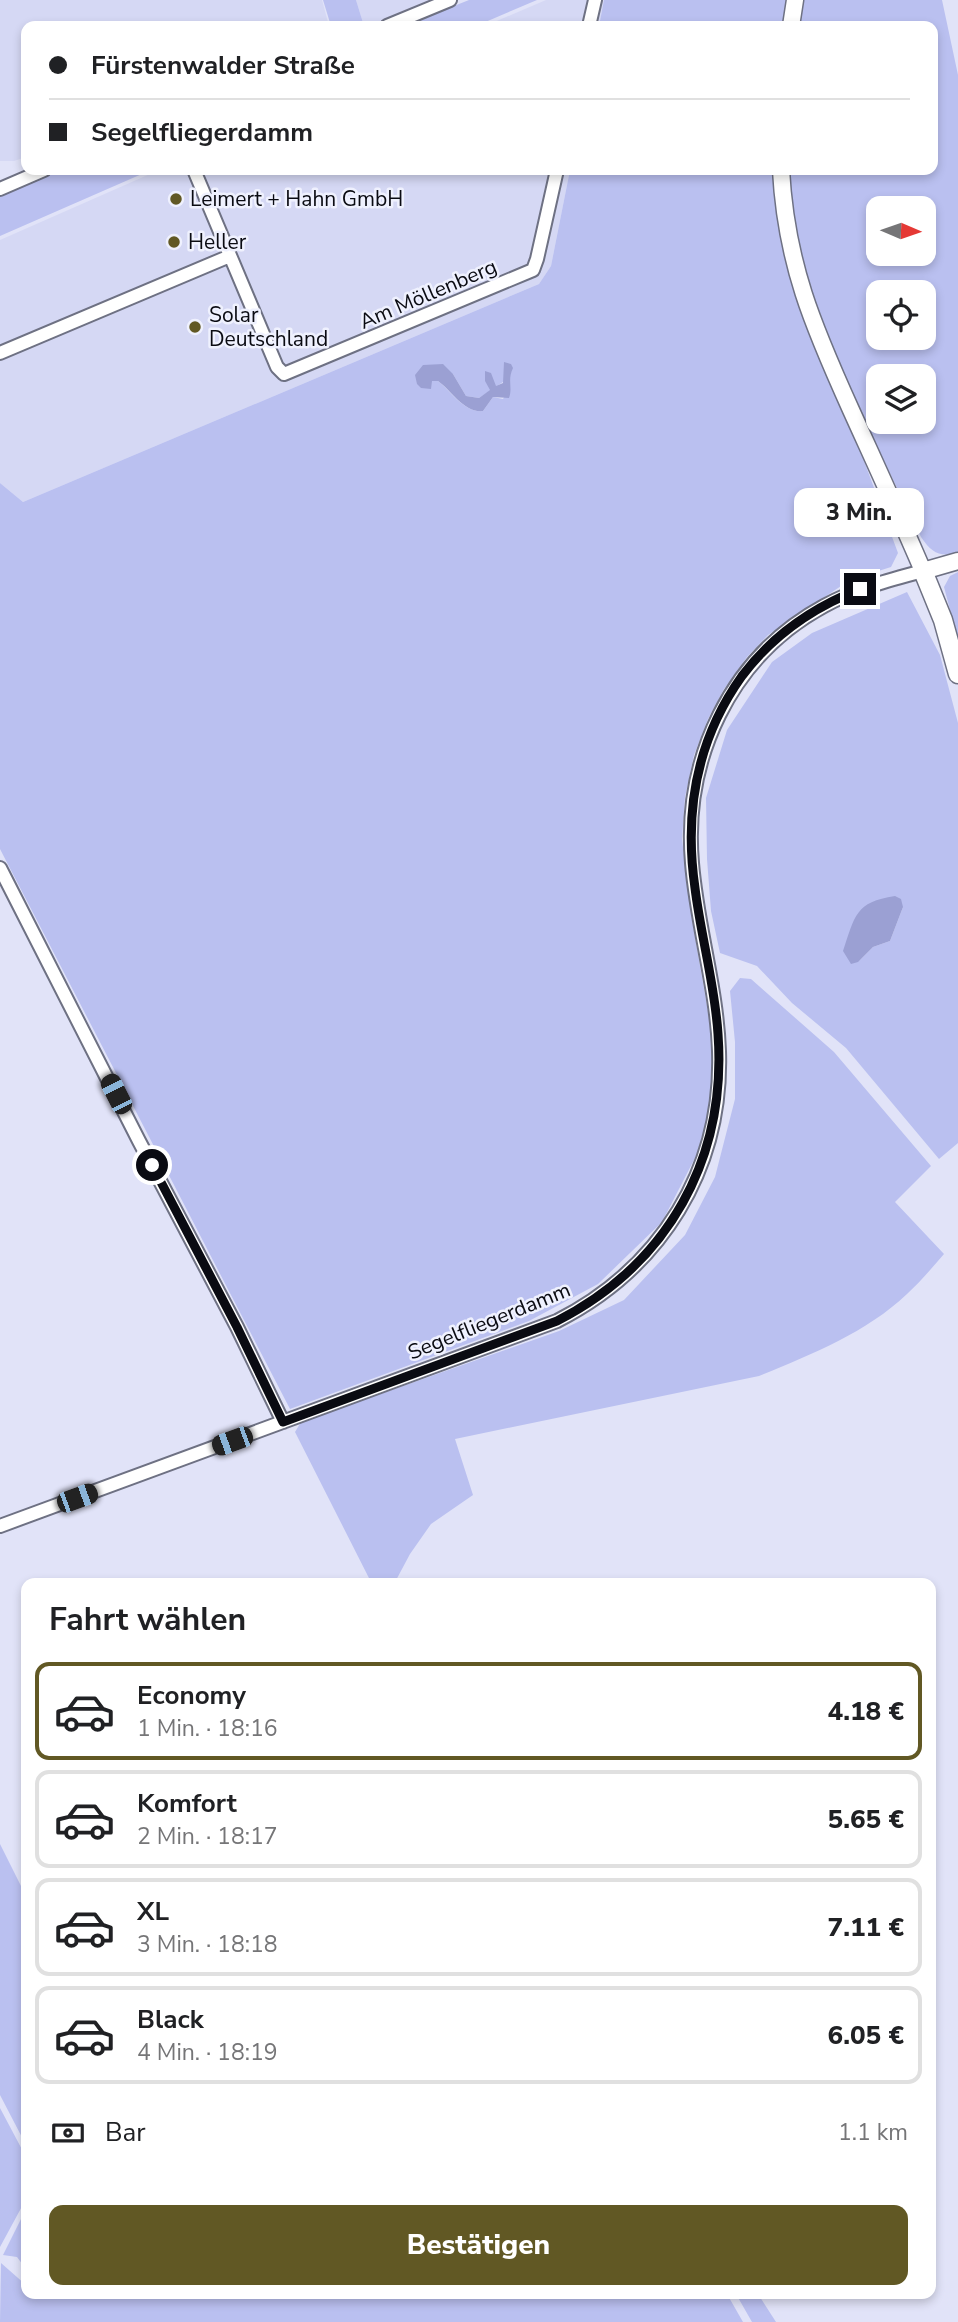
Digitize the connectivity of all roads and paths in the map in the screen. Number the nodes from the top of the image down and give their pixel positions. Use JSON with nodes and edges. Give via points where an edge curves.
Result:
{"nodes":[{"id":1,"x":450,"y":0,"type":"edge"},
{"id":2,"x":595,"y":0,"type":"edge"},
{"id":3,"x":795,"y":0,"type":"edge"},
{"id":4,"x":399,"y":21,"type":"edge"},
{"id":5,"x":590,"y":21,"type":"edge"},
{"id":6,"x":792,"y":21,"type":"edge"},
{"id":7,"x":32,"y":175,"type":"edge"},
{"id":8,"x":196,"y":175,"type":"edge"},
{"id":9,"x":557,"y":175,"type":"edge"},
{"id":10,"x":780,"y":175,"type":"edge"},
{"id":11,"x":0,"y":189,"type":"edge"},
{"id":12,"x":230,"y":256,"type":"junction"},
{"id":13,"x":0,"y":353,"type":"edge"},
{"id":14,"x":958,"y":561,"type":"edge"},
{"id":15,"x":923,"y":571,"type":"junction"},
{"id":16,"x":958,"y":674,"type":"edge"},
{"id":17,"x":0,"y":868,"type":"edge"},
{"id":18,"x":283,"y":1422,"type":"junction"},
{"id":19,"x":0,"y":1526,"type":"edge"}],
"edges":[{"from":1,"to":4,"type":"street"},
{"from":2,"to":5,"type":"street"},
{"from":3,"to":6,"type":"main road"},
{"from":7,"to":11,"type":"street"},
{"from":8,"to":12,"type":"street","name":"Am Möllenberg"},
{"from":9,"to":12,"type":"street","name":"Am Möllenberg","via":[[533,270],[293,372],[284,374],[278,367]]},
{"from":10,"to":15,"type":"main road","via":[[792,254],[812,322]]},
{"from":12,"to":13,"type":"street"},
{"from":14,"to":15,"type":"main road","name":"Segelfliegerdamm"},
{"from":15,"to":16,"type":"highway"},
{"from":15,"to":18,"type":"street","name":"Segelfliegerdamm","via":[[851,593],[803,618],[746,671],[713,726],[695,786],[691,834],[718,1033],[717,1101],[699,1169],[654,1246],[613,1286],[557,1321]]},
{"from":17,"to":18,"type":"street"},
{"from":18,"to":19,"type":"street","name":"Segelfliegerdamm"}]}
